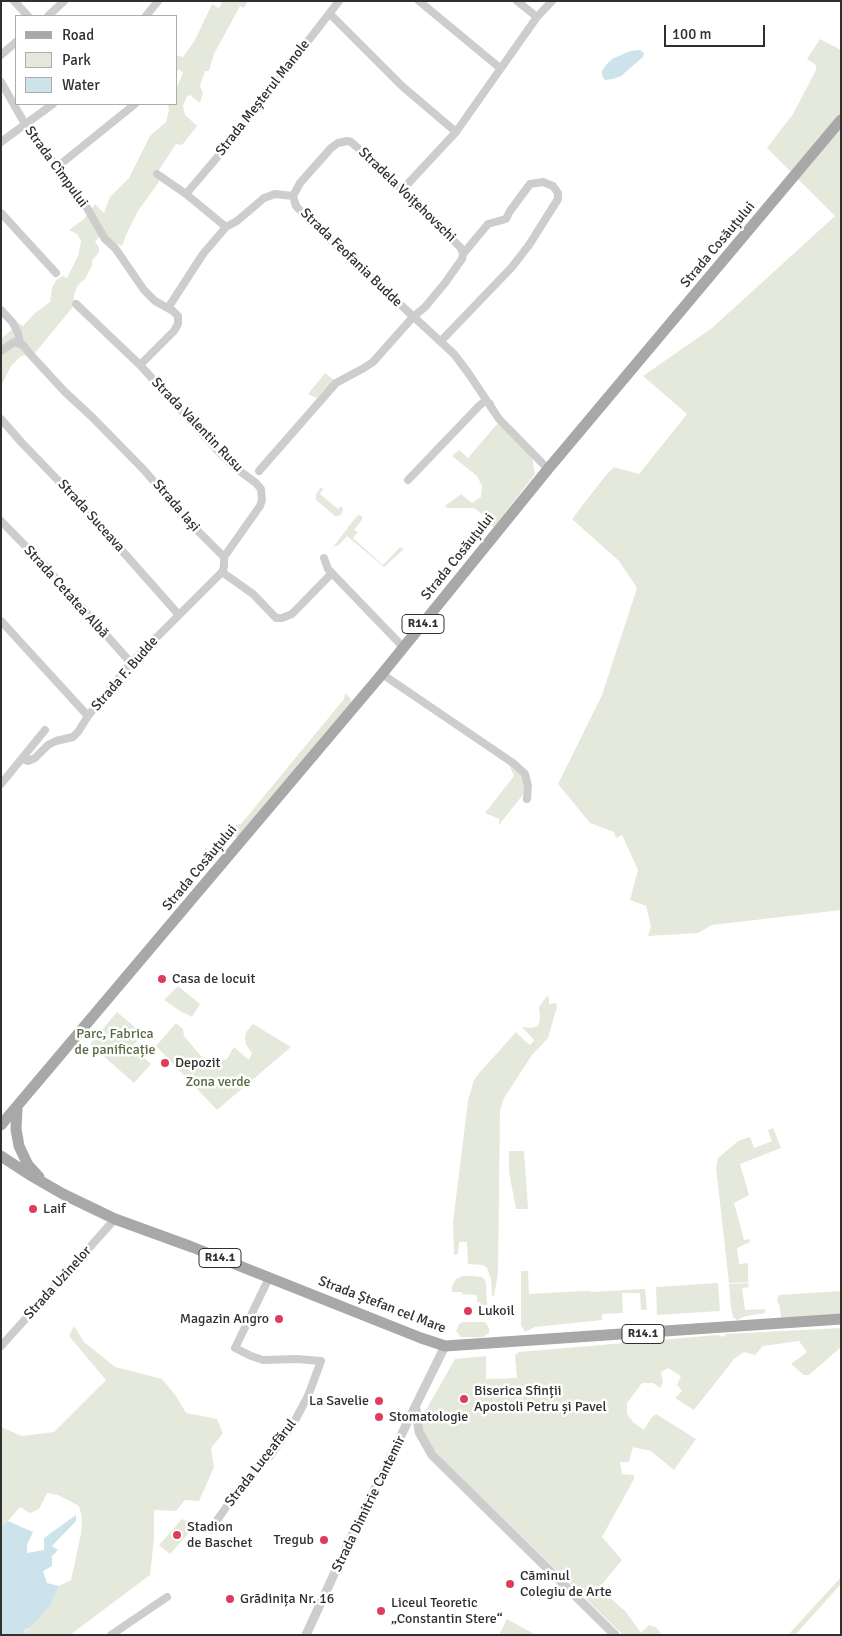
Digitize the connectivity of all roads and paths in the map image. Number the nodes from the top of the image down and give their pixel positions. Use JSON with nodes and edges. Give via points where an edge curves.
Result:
{"nodes":[{"id":1,"x":14,"y":1,"type":"edge"},
{"id":2,"x":64,"y":1,"type":"edge"},
{"id":3,"x":158,"y":1,"type":"edge"},
{"id":4,"x":339,"y":1,"type":"edge"},
{"id":5,"x":419,"y":1,"type":"edge"},
{"id":6,"x":517,"y":1,"type":"edge"},
{"id":7,"x":552,"y":1,"type":"edge"},
{"id":8,"x":330,"y":14,"type":"junction"},
{"id":9,"x":27,"y":15,"type":"edge"},
{"id":10,"x":49,"y":15,"type":"edge"},
{"id":11,"x":147,"y":15,"type":"edge"},
{"id":12,"x":537,"y":17,"type":"junction"},
{"id":13,"x":15,"y":43,"type":"edge"},
{"id":14,"x":1,"y":55,"type":"edge"},
{"id":15,"x":500,"y":68,"type":"junction"},
{"id":16,"x":1,"y":82,"type":"edge"},
{"id":17,"x":52,"y":105,"type":"edge"},
{"id":18,"x":134,"y":105,"type":"edge"},
{"id":19,"x":841,"y":120,"type":"edge"},
{"id":20,"x":25,"y":124,"type":"junction"},
{"id":21,"x":456,"y":132,"type":"junction"},
{"id":22,"x":1,"y":142,"type":"edge"},
{"id":23,"x":57,"y":167,"type":"junction"},
{"id":24,"x":157,"y":174,"type":"dead end"},
{"id":25,"x":402,"y":190,"type":"junction"},
{"id":26,"x":186,"y":194,"type":"junction"},
{"id":27,"x":293,"y":196,"type":"junction"},
{"id":28,"x":1,"y":213,"type":"edge"},
{"id":29,"x":226,"y":227,"type":"junction"},
{"id":30,"x":462,"y":254,"type":"junction"},
{"id":31,"x":56,"y":273,"type":"dead end"},
{"id":32,"x":76,"y":304,"type":"dead end"},
{"id":33,"x":168,"y":308,"type":"junction"},
{"id":34,"x":1,"y":310,"type":"edge"},
{"id":35,"x":413,"y":317,"type":"junction"},
{"id":36,"x":441,"y":341,"type":"junction"},
{"id":37,"x":17,"y":343,"type":"junction"},
{"id":38,"x":1,"y":351,"type":"edge"},
{"id":39,"x":140,"y":365,"type":"junction"},
{"id":40,"x":490,"y":404,"type":"junction"},
{"id":41,"x":1,"y":419,"type":"edge"},
{"id":42,"x":548,"y":469,"type":"junction"},
{"id":43,"x":259,"y":471,"type":"dead end"},
{"id":44,"x":408,"y":480,"type":"dead end"},
{"id":45,"x":1,"y":521,"type":"edge"},
{"id":46,"x":224,"y":557,"type":"junction"},
{"id":47,"x":324,"y":558,"type":"dead end"},
{"id":48,"x":222,"y":572,"type":"junction"},
{"id":49,"x":332,"y":573,"type":"junction"},
{"id":50,"x":179,"y":615,"type":"junction"},
{"id":51,"x":1,"y":622,"type":"edge"},
{"id":52,"x":404,"y":648,"type":"junction"},
{"id":53,"x":131,"y":663,"type":"junction"},
{"id":54,"x":382,"y":674,"type":"junction"},
{"id":55,"x":88,"y":716,"type":"junction"},
{"id":56,"x":45,"y":730,"type":"dead end"},
{"id":57,"x":22,"y":759,"type":"junction"},
{"id":58,"x":1,"y":784,"type":"edge"},
{"id":59,"x":527,"y":799,"type":"dead end"},
{"id":60,"x":17,"y":1108,"type":"junction"},
{"id":61,"x":1,"y":1125,"type":"edge"},
{"id":62,"x":1,"y":1156,"type":"edge"},
{"id":63,"x":45,"y":1183,"type":"junction"},
{"id":64,"x":116,"y":1219,"type":"junction"},
{"id":65,"x":269,"y":1278,"type":"junction"},
{"id":66,"x":841,"y":1320,"type":"edge"},
{"id":67,"x":1,"y":1346,"type":"edge"},
{"id":68,"x":445,"y":1346,"type":"junction"},
{"id":69,"x":416,"y":1409,"type":"junction"},
{"id":70,"x":215,"y":1523,"type":"dead end"},
{"id":71,"x":167,"y":1597,"type":"dead end"},
{"id":72,"x":112,"y":1635,"type":"edge"},
{"id":73,"x":306,"y":1635,"type":"edge"},
{"id":74,"x":615,"y":1635,"type":"edge"}],
"edges":[{"from":1,"to":9,"type":"street"},
{"from":2,"to":10,"type":"street"},
{"from":3,"to":11,"type":"street"},
{"from":4,"to":8,"type":"street","name":"Strada Meșterul Manole"},
{"from":5,"to":15,"type":"street"},
{"from":6,"to":12,"type":"street"},
{"from":7,"to":12,"type":"street"},
{"from":8,"to":21,"type":"street","via":[[402,86]]},
{"from":8,"to":26,"type":"street","name":"Strada Meșterul Manole"},
{"from":12,"to":15,"type":"street"},
{"from":13,"to":14,"type":"street"},
{"from":15,"to":21,"type":"street"},
{"from":16,"to":20,"type":"street","name":"Strada Cîmpului"},
{"from":17,"to":20,"type":"street"},
{"from":18,"to":23,"type":"street"},
{"from":19,"to":42,"type":"main road","name":"Strada Cosăuțului","number":"R14.1"},
{"from":20,"to":22,"type":"street"},
{"from":20,"to":23,"type":"street","name":"Strada Cîmpului"},
{"from":21,"to":25,"type":"street"},
{"from":23,"to":33,"type":"street","name":"Strada Cîmpului","via":[[144,290]]},
{"from":24,"to":26,"type":"street"},
{"from":25,"to":27,"type":"street","name":"Stradela Voițehovschi","via":[[347,141],[331,148],[300,183]]},
{"from":25,"to":30,"type":"street","name":"Stradela Voițehovschi","via":[[461,248]]},
{"from":26,"to":29,"type":"street"},
{"from":27,"to":29,"type":"street","via":[[276,194],[264,198]]},
{"from":27,"to":35,"type":"street","name":"Strada Feofania Budde","via":[[296,206]]},
{"from":28,"to":31,"type":"street"},
{"from":29,"to":33,"type":"street","via":[[203,254]]},
{"from":30,"to":35,"type":"street","name":"Strada Feofania Budde","via":[[462,259],[445,283]]},
{"from":30,"to":36,"type":"street","name":"Strada Feofania Budde","via":[[488,224],[506,219],[530,184],[543,182],[556,190],[558,199],[553,210],[529,245]]},
{"from":32,"to":39,"type":"street","name":"Strada Valentin Rusu"},
{"from":33,"to":39,"type":"street","via":[[178,316],[178,324]]},
{"from":34,"to":37,"type":"street","name":"Strada Iași","via":[[18,333]]},
{"from":35,"to":36,"type":"street","name":"Strada Feofania Budde"},
{"from":35,"to":43,"type":"street","name":"Strada Feofania Budde","via":[[373,362],[336,383]]},
{"from":36,"to":40,"type":"street","name":"Strada Feofania Budde"},
{"from":37,"to":38,"type":"street"},
{"from":37,"to":46,"type":"street","name":"Strada Iași","via":[[145,471],[181,514]]},
{"from":39,"to":46,"type":"street","name":"Strada Valentin Rusu","via":[[220,454],[261,489],[260,506]]},
{"from":40,"to":42,"type":"street","name":"Strada Feofania Budde","via":[[499,419]]},
{"from":40,"to":44,"type":"street","via":[[485,401],[479,406]]},
{"from":41,"to":50,"type":"street","name":"Strada Suceava"},
{"from":42,"to":52,"type":"main road","name":"Strada Cosăuțului","number":"R14.1"},
{"from":45,"to":53,"type":"street","name":"Strada Cetatea Albă"},
{"from":46,"to":48,"type":"street"},
{"from":47,"to":49,"type":"street"},
{"from":48,"to":49,"type":"street","via":[[253,594],[276,618],[292,614]]},
{"from":48,"to":50,"type":"street","name":"Strada F. Budde"},
{"from":49,"to":52,"type":"street"},
{"from":50,"to":53,"type":"street","name":"Strada F. Budde"},
{"from":51,"to":55,"type":"street"},
{"from":52,"to":54,"type":"main road","name":"Strada Cosăuțului","number":"R14.1"},
{"from":53,"to":55,"type":"street","name":"Strada F. Budde"},
{"from":54,"to":59,"type":"street","via":[[513,763],[525,774]]},
{"from":54,"to":60,"type":"main road","name":"Strada Cosăuțului","number":"R14.1"},
{"from":55,"to":57,"type":"street","name":"Strada F. Budde","via":[[72,737],[48,745],[35,758]]},
{"from":56,"to":57,"type":"street","name":"Strada F. Budde"},
{"from":57,"to":58,"type":"street","name":"Strada F. Budde"},
{"from":60,"to":61,"type":"main road","name":"Strada Cosăuțului","number":"R14.1"},
{"from":60,"to":63,"type":"main road","number":"R14.1","via":[[19,1146],[28,1165]]},
{"from":62,"to":63,"type":"main road","name":"Strada Ștefan cel Mare","number":"R14.1"},
{"from":63,"to":64,"type":"main road","name":"Strada Ștefan cel Mare","number":"R14.1"},
{"from":64,"to":65,"type":"main road","name":"Strada Ștefan cel Mare","number":"R14.1"},
{"from":64,"to":67,"type":"street","name":"Strada Uzinelor"},
{"from":65,"to":68,"type":"main road","name":"Strada Ștefan cel Mare","number":"R14.1"},
{"from":65,"to":70,"type":"street","name":"Strada Luceafărul","via":[[235,1348],[263,1360],[322,1362],[292,1426]]},
{"from":66,"to":68,"type":"main road","name":"Strada Ștefan cel Mare","number":"R14.1"},
{"from":68,"to":69,"type":"street","name":"Strada Dimitrie Cantemir"},
{"from":69,"to":73,"type":"street","name":"Strada Dimitrie Cantemir"},
{"from":69,"to":74,"type":"street","via":[[419,1432],[432,1455]]},
{"from":71,"to":72,"type":"street"}]}
